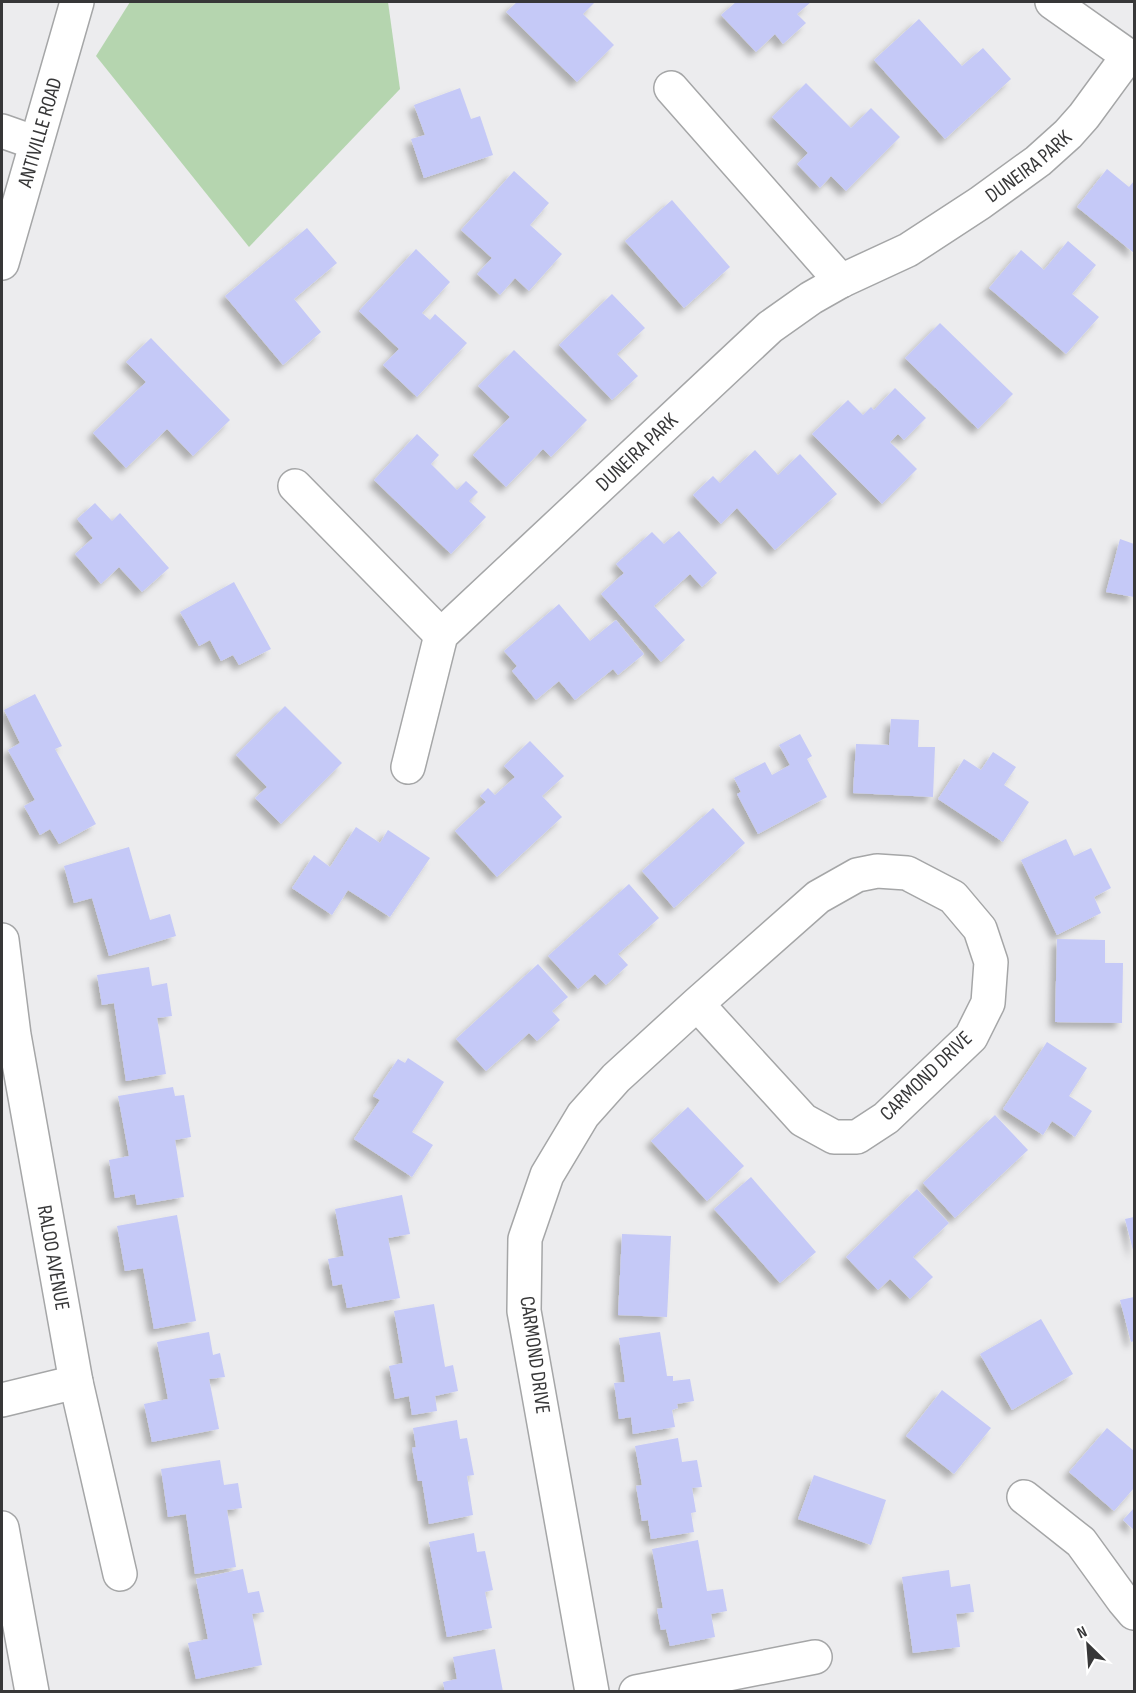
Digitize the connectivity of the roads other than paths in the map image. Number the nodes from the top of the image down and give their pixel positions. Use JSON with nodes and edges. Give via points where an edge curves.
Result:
{"nodes":[{"id":1,"x":77,"y":2,"type":"edge"},
{"id":2,"x":1052,"y":2,"type":"edge"},
{"id":3,"x":1131,"y":58,"type":"edge"},
{"id":4,"x":671,"y":88,"type":"dead end"},
{"id":5,"x":2,"y":131,"type":"edge"},
{"id":6,"x":36,"y":143,"type":"junction"},
{"id":7,"x":2,"y":263,"type":"edge"},
{"id":8,"x":841,"y":281,"type":"junction"},
{"id":9,"x":295,"y":486,"type":"dead end"},
{"id":10,"x":441,"y":635,"type":"junction"},
{"id":11,"x":408,"y":767,"type":"dead end"},
{"id":12,"x":2,"y":940,"type":"edge"},
{"id":13,"x":697,"y":1004,"type":"junction"},
{"id":14,"x":76,"y":1382,"type":"junction"},
{"id":15,"x":2,"y":1400,"type":"edge"},
{"id":16,"x":1024,"y":1497,"type":"dead end"},
{"id":17,"x":2,"y":1528,"type":"edge"},
{"id":18,"x":120,"y":1574,"type":"dead end"},
{"id":19,"x":1134,"y":1613,"type":"edge"},
{"id":20,"x":814,"y":1657,"type":"dead end"},
{"id":21,"x":32,"y":1692,"type":"edge"},
{"id":22,"x":592,"y":1692,"type":"edge"},
{"id":23,"x":636,"y":1692,"type":"edge"}],
"edges":[{"from":1,"to":6,"type":"street","name":"ANTIVILLE ROAD"},
{"from":2,"to":3,"type":"street"},
{"from":3,"to":8,"type":"street","name":"DUNEIRA PARK","via":[[1068,134],[1038,162],[908,250]]},
{"from":4,"to":8,"type":"street"},
{"from":5,"to":6,"type":"street"},
{"from":6,"to":7,"type":"street","name":"ANTIVILLE ROAD"},
{"from":8,"to":10,"type":"street","name":"DUNEIRA PARK","via":[[764,332]]},
{"from":9,"to":10,"type":"street"},
{"from":10,"to":11,"type":"street"},
{"from":12,"to":14,"type":"street","name":"RALOO AVENUE","via":[[14,1035]]},
{"from":13,"to":13,"type":"street","name":"CARMOND DRIVE","via":[[818,897],[858,875],[877,871],[907,873],[953,897],[980,929],[991,962],[988,1003],[971,1037],[886,1118],[857,1137],[834,1137],[804,1120]]},
{"from":13,"to":22,"type":"street","name":"CARMOND DRIVE","via":[[616,1078],[583,1115],[547,1175],[525,1239],[524,1311]]},
{"from":14,"to":15,"type":"street"},
{"from":14,"to":18,"type":"street","name":"RALOO AVENUE"},
{"from":16,"to":19,"type":"street","via":[[1081,1542]]},
{"from":17,"to":21,"type":"street"},
{"from":20,"to":23,"type":"street"}]}
